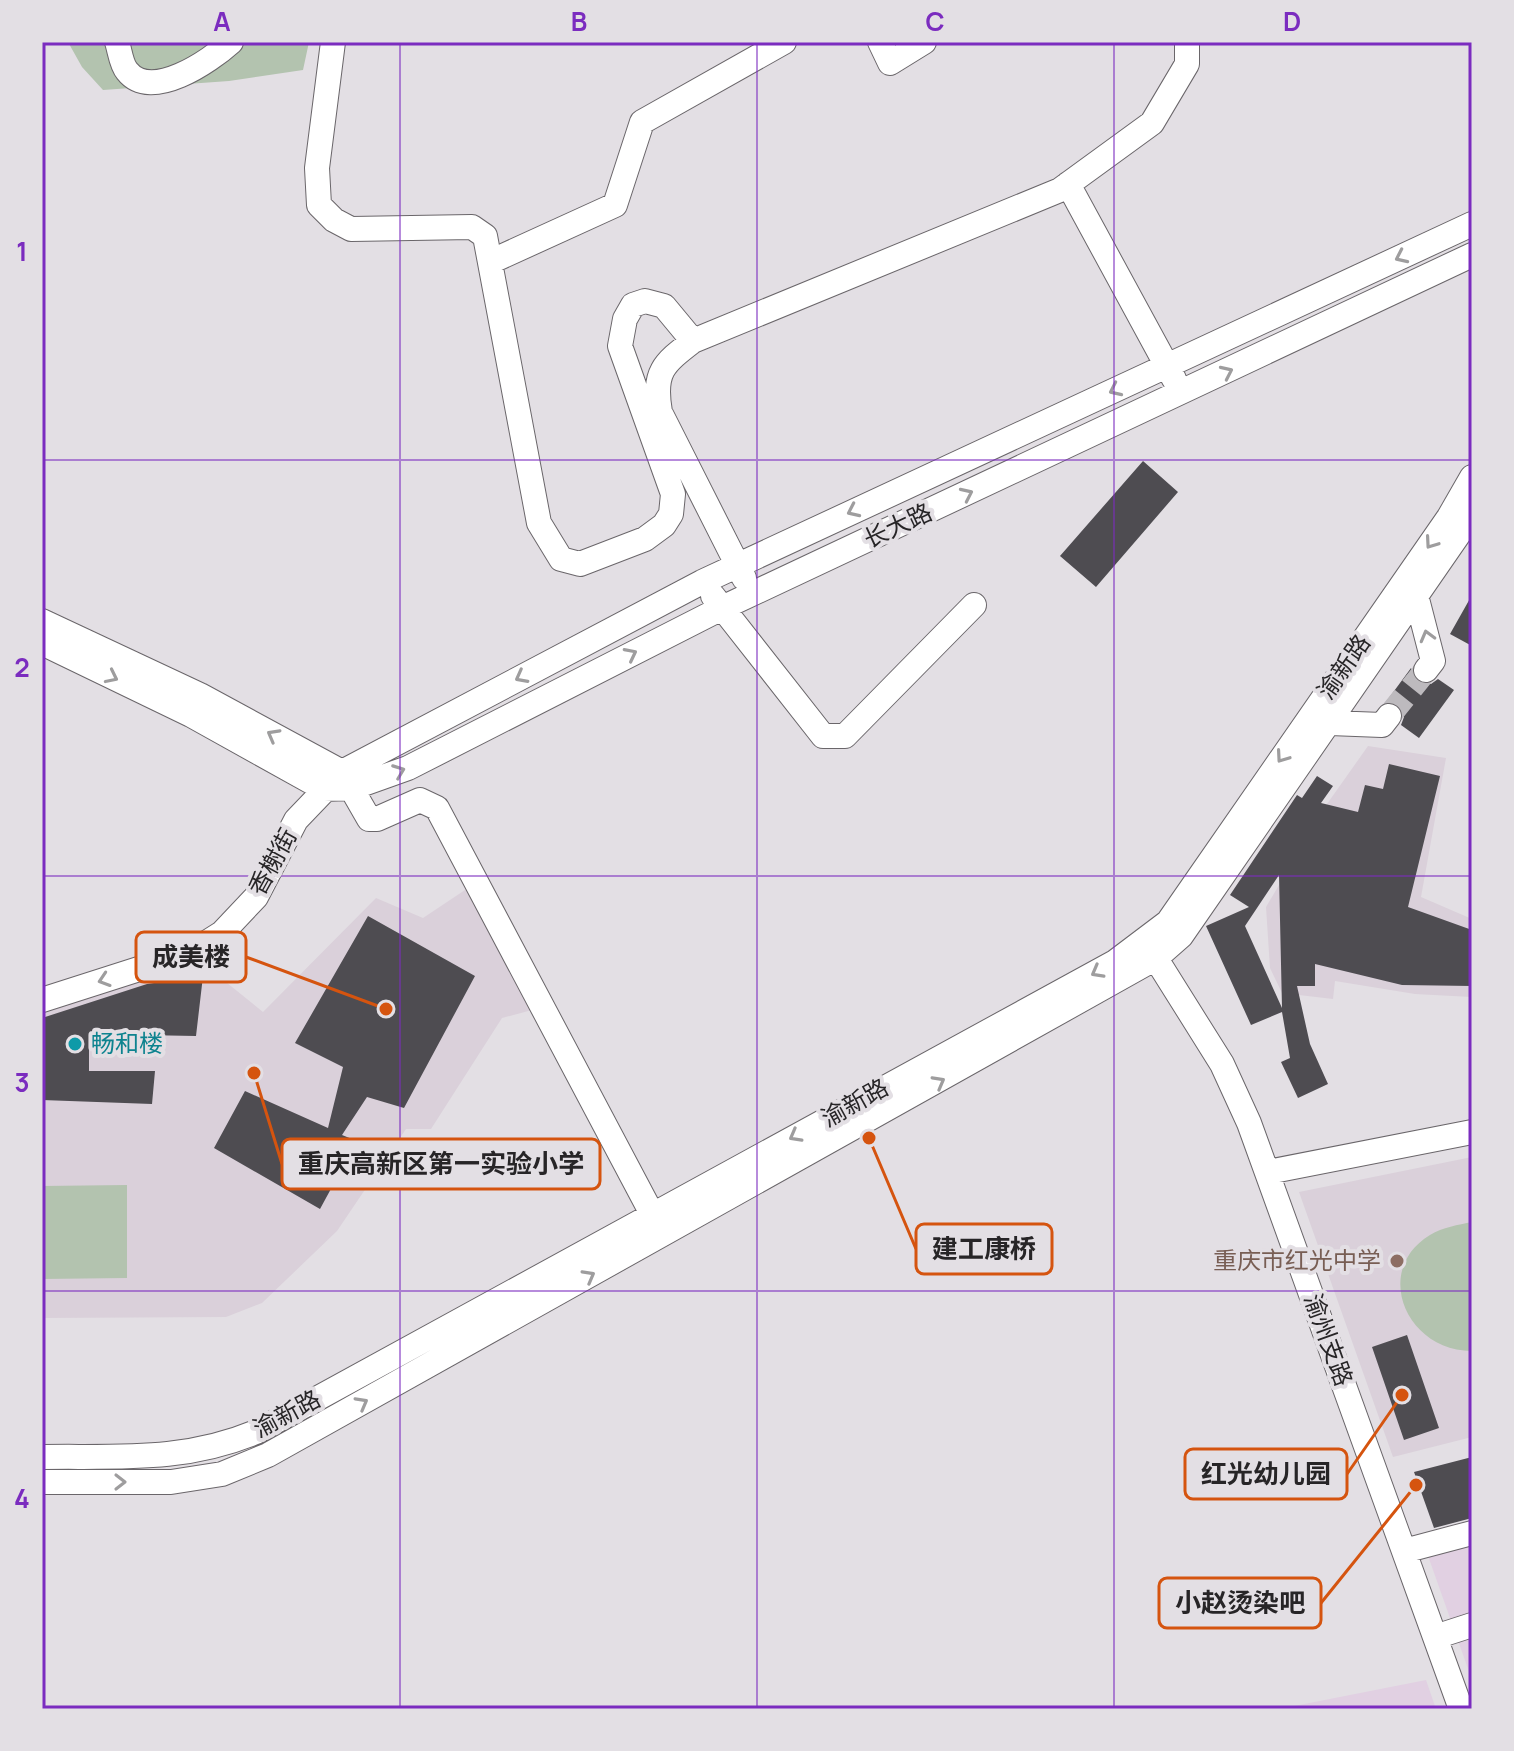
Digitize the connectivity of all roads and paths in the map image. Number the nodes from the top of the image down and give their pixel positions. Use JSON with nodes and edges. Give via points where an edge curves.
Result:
{"nodes":[{"id":1,"x":117,"y":42,"type":"edge"},
{"id":2,"x":231,"y":42,"type":"edge"},
{"id":3,"x":333,"y":42,"type":"edge"},
{"id":4,"x":784,"y":42,"type":"edge"},
{"id":5,"x":880,"y":42,"type":"edge"},
{"id":6,"x":924,"y":42,"type":"edge"},
{"id":7,"x":1187,"y":42,"type":"edge"},
{"id":8,"x":1068,"y":184,"type":"junction"},
{"id":9,"x":1472,"y":224,"type":"edge"},
{"id":10,"x":1472,"y":255,"type":"edge"},
{"id":11,"x":490,"y":262,"type":"junction"},
{"id":12,"x":693,"y":341,"type":"junction"},
{"id":13,"x":1167,"y":366,"type":"junction"},
{"id":14,"x":1182,"y":394,"type":"junction"},
{"id":15,"x":1472,"y":477,"type":"edge"},
{"id":16,"x":1472,"y":515,"type":"edge"},
{"id":17,"x":738,"y":565,"type":"junction"},
{"id":18,"x":702,"y":582,"type":"junction"},
{"id":19,"x":752,"y":594,"type":"junction"},
{"id":20,"x":1417,"y":599,"type":"junction"},
{"id":21,"x":974,"y":605,"type":"dead end"},
{"id":22,"x":722,"y":608,"type":"junction"},
{"id":23,"x":42,"y":621,"type":"edge"},
{"id":24,"x":42,"y":643,"type":"edge"},
{"id":25,"x":1426,"y":670,"type":"tunnel mouth"},
{"id":26,"x":1389,"y":716,"type":"tunnel mouth"},
{"id":27,"x":1330,"y":723,"type":"junction"},
{"id":28,"x":347,"y":780,"type":"junction"},
{"id":29,"x":324,"y":789,"type":"junction"},
{"id":30,"x":1150,"y":949,"type":"junction"},
{"id":31,"x":42,"y":1000,"type":"edge"},
{"id":32,"x":1472,"y":1132,"type":"edge"},
{"id":33,"x":1268,"y":1172,"type":"junction"},
{"id":34,"x":652,"y":1214,"type":"junction"},
{"id":35,"x":42,"y":1457,"type":"edge"},
{"id":36,"x":42,"y":1482,"type":"edge"},
{"id":37,"x":1472,"y":1533,"type":"edge"},
{"id":38,"x":1404,"y":1551,"type":"junction"},
{"id":39,"x":1472,"y":1625,"type":"edge"},
{"id":40,"x":1435,"y":1637,"type":"junction"},
{"id":41,"x":1472,"y":1705,"type":"edge"},
{"id":42,"x":1462,"y":1709,"type":"edge"}],
"edges":[{"from":1,"to":2,"type":"street","via":[[125,69],[135,80],[163,82],[210,61]]},
{"from":3,"to":11,"type":"street","via":[[317,168],[319,205],[351,229],[472,227],[485,236]]},
{"from":4,"to":11,"type":"street","via":[[642,122],[615,205]]},
{"from":5,"to":6,"type":"street","via":[[890,63]]},
{"from":7,"to":8,"type":"street","via":[[1187,64],[1152,123]]},
{"from":8,"to":12,"type":"street"},
{"from":8,"to":13,"type":"street"},
{"from":9,"to":13,"type":"street","name":"长大路","one_way":true},
{"from":14,"to":10,"type":"street","name":"长大路","one_way":true},
{"from":11,"to":12,"type":"street","via":[[539,523],[561,559],[580,564],[645,539],[671,514],[673,494],[620,346],[625,319],[633,305],[645,301],[664,306]]},
{"from":12,"to":17,"type":"street","via":[[664,363],[656,389],[660,412]]},
{"from":13,"to":14,"type":"street"},
{"from":13,"to":17,"type":"street","name":"长大路","one_way":true},
{"from":19,"to":14,"type":"street","name":"长大路","one_way":true},
{"from":15,"to":30,"type":"street","name":"渝新路","one_way":true},
{"from":16,"to":20,"type":"street","name":"渝新路"},
{"from":17,"to":18,"type":"street","name":"长大路"},
{"from":17,"to":19,"type":"street"},
{"from":18,"to":22,"type":"street"},
{"from":18,"to":28,"type":"street","name":"长大路","one_way":true},
{"from":19,"to":22,"type":"street","name":"长大路"},
{"from":25,"to":20,"type":"street","one_way":true,"via":[[1433,661]]},
{"from":20,"to":27,"type":"street","name":"渝新路"},
{"from":21,"to":22,"type":"street","via":[[845,736],[823,736]]},
{"from":28,"to":22,"type":"street","name":"长大路","one_way":true,"via":[[408,768]]},
{"from":28,"to":23,"type":"street","one_way":true,"via":[[200,695]]},
{"from":24,"to":29,"type":"street","one_way":true,"via":[[191,715]]},
{"from":26,"to":27,"type":"street","via":[[1382,725]]},
{"from":27,"to":30,"type":"street","name":"渝新路","via":[[1181,936]]},
{"from":28,"to":29,"type":"street","name":"香榭街"},
{"from":28,"to":34,"type":"street","via":[[369,819],[420,800],[437,808]]},
{"from":29,"to":31,"type":"street","name":"香榭街","one_way":true,"via":[[296,820],[256,897],[222,933],[192,952]]},
{"from":30,"to":33,"type":"street","name":"渝州支路","via":[[1222,1064]]},
{"from":30,"to":34,"type":"street","name":"渝新路","one_way":true,"via":[[1115,962]]},
{"from":36,"to":30,"type":"street","name":"渝新路","one_way":true,"via":[[171,1482],[222,1474],[268,1455],[1100,992]]},
{"from":32,"to":33,"type":"street"},
{"from":33,"to":38,"type":"street","name":"渝州支路"},
{"from":34,"to":35,"type":"street","name":"渝新路","via":[[270,1425],[218,1448],[166,1456]]},
{"from":37,"to":38,"type":"street"},
{"from":38,"to":40,"type":"street","name":"渝州支路"},
{"from":39,"to":40,"type":"street"},
{"from":40,"to":42,"type":"street","name":"渝州支路"},
{"from":41,"to":42,"type":"street"}]}
